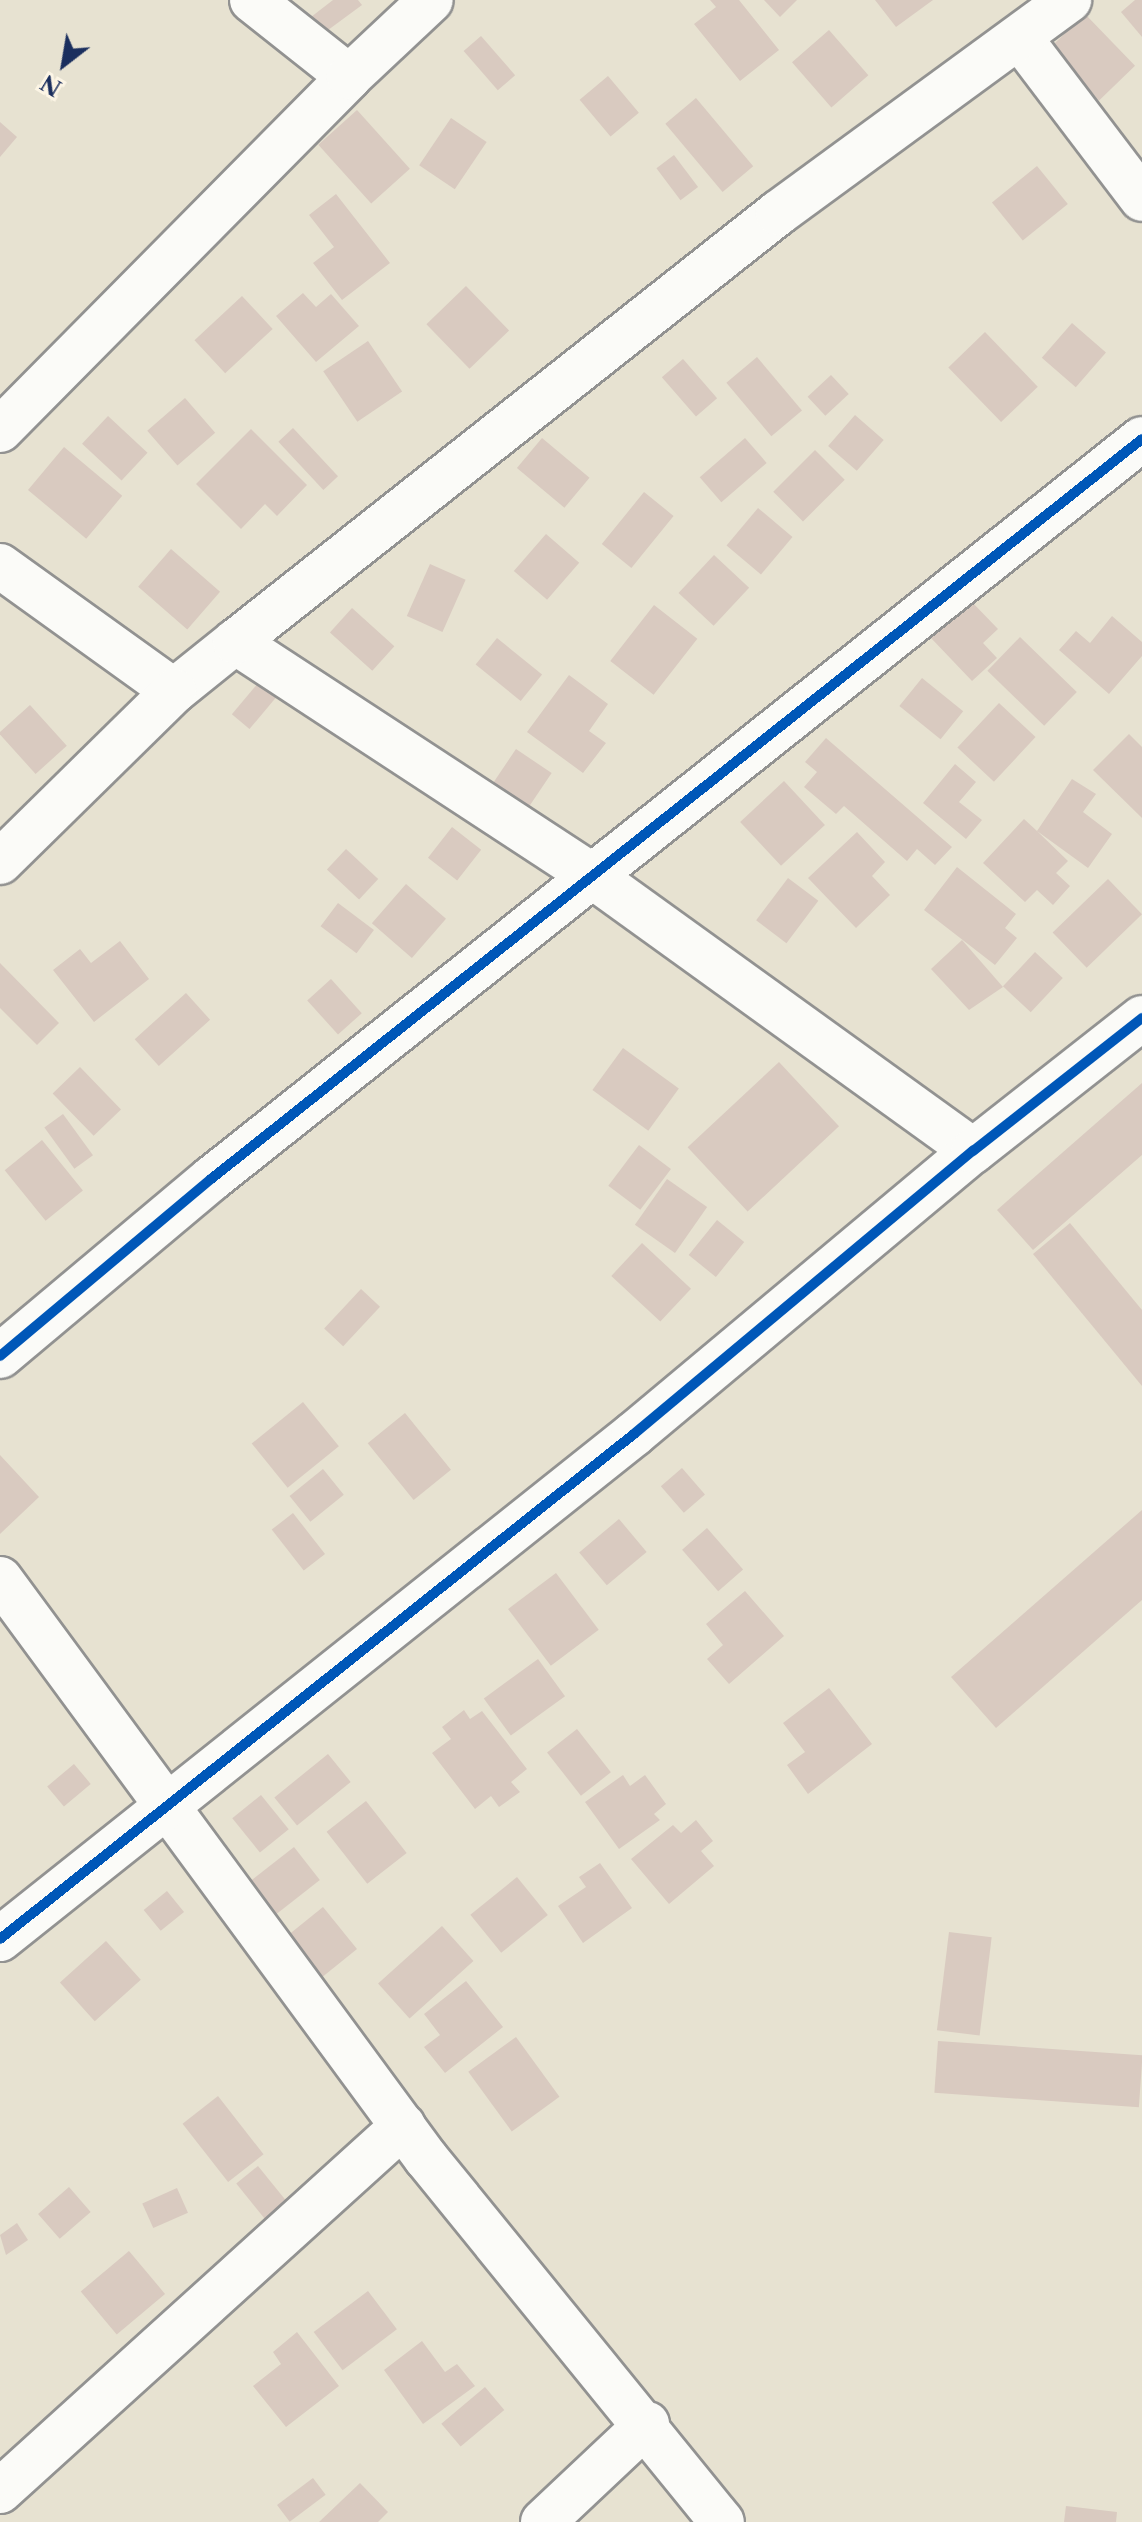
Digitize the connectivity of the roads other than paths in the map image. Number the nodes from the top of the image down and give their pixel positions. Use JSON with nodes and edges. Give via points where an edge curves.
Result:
{"nodes":[{"id":1,"x":252,"y":0,"type":"edge"},
{"id":2,"x":431,"y":0,"type":"edge"},
{"id":3,"x":1069,"y":0,"type":"edge"},
{"id":4,"x":1020,"y":38,"type":"junction"},
{"id":5,"x":349,"y":77,"type":"junction"},
{"id":6,"x":1142,"y":199,"type":"edge"},
{"id":7,"x":0,"y":430,"type":"edge"},
{"id":8,"x":1142,"y":439,"type":"edge"},
{"id":9,"x":0,"y":566,"type":"edge"},
{"id":10,"x":235,"y":642,"type":"junction"},
{"id":11,"x":174,"y":691,"type":"junction"},
{"id":12,"x":0,"y":862,"type":"edge"},
{"id":13,"x":595,"y":878,"type":"junction"},
{"id":14,"x":1142,"y":1018,"type":"edge"},
{"id":15,"x":973,"y":1151,"type":"junction"},
{"id":16,"x":0,"y":1356,"type":"edge"},
{"id":17,"x":0,"y":1579,"type":"edge"},
{"id":18,"x":166,"y":1807,"type":"junction"},
{"id":19,"x":0,"y":1939,"type":"edge"},
{"id":20,"x":403,"y":2126,"type":"junction"},
{"id":21,"x":647,"y":2424,"type":"junction"},
{"id":22,"x":0,"y":2491,"type":"edge"},
{"id":23,"x":543,"y":2522,"type":"edge"},
{"id":24,"x":722,"y":2522,"type":"edge"}],
"edges":[{"from":1,"to":5,"type":"street"},
{"from":2,"to":5,"type":"street"},
{"from":3,"to":4,"type":"street"},
{"from":4,"to":6,"type":"street"},
{"from":4,"to":10,"type":"street","via":[[778,213]]},
{"from":5,"to":7,"type":"street"},
{"from":8,"to":13,"type":"street"},
{"from":9,"to":11,"type":"street"},
{"from":10,"to":11,"type":"street"},
{"from":10,"to":13,"type":"street"},
{"from":11,"to":12,"type":"street"},
{"from":13,"to":15,"type":"street"},
{"from":13,"to":16,"type":"street","via":[[211,1179]]},
{"from":14,"to":15,"type":"street"},
{"from":15,"to":18,"type":"street","via":[[634,1434]]},
{"from":17,"to":18,"type":"street"},
{"from":18,"to":19,"type":"street"},
{"from":18,"to":20,"type":"street"},
{"from":20,"to":21,"type":"street"},
{"from":20,"to":22,"type":"street"},
{"from":21,"to":23,"type":"street"},
{"from":21,"to":24,"type":"street"}]}
